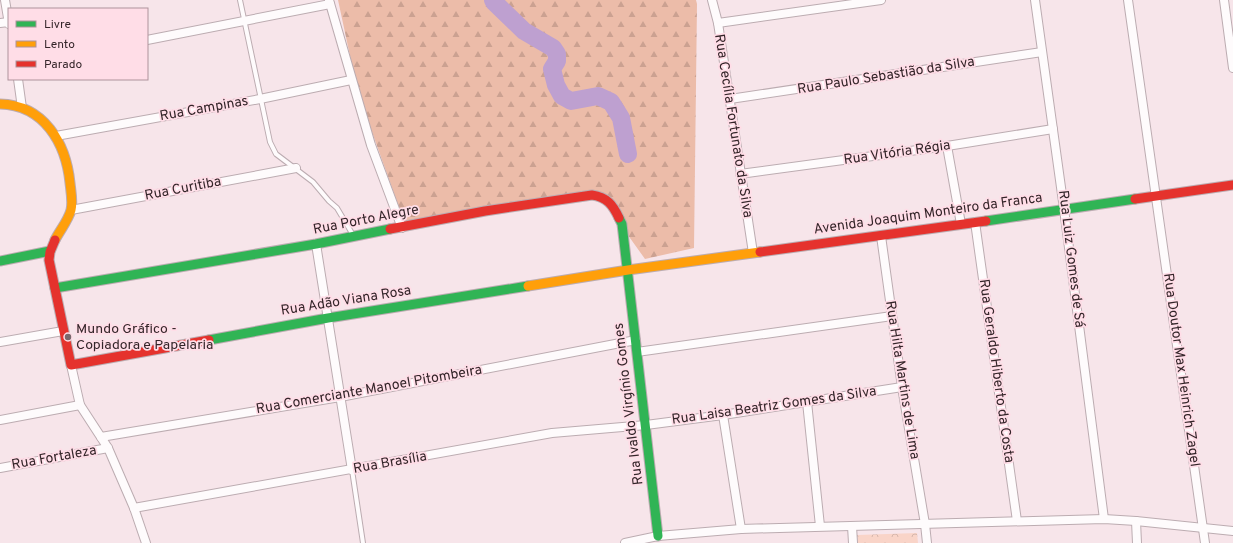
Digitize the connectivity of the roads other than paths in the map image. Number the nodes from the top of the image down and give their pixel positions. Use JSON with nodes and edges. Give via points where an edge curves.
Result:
{"nodes":[{"id":1,"x":5,"y":0,"type":"edge"},
{"id":2,"x":240,"y":0,"type":"edge"},
{"id":3,"x":712,"y":0,"type":"edge"},
{"id":4,"x":881,"y":0,"type":"edge"},
{"id":5,"x":1034,"y":0,"type":"edge"},
{"id":6,"x":1128,"y":0,"type":"edge"},
{"id":7,"x":1224,"y":0,"type":"edge"},
{"id":8,"x":329,"y":2,"type":"edge"},
{"id":9,"x":8,"y":17,"type":"edge"},
{"id":10,"x":244,"y":21,"type":"junction"},
{"id":11,"x":718,"y":23,"type":"junction"},
{"id":12,"x":148,"y":40,"type":"edge"},
{"id":13,"x":1042,"y":52,"type":"junction"},
{"id":14,"x":1233,"y":68,"type":"edge"},
{"id":15,"x":18,"y":80,"type":"edge"},
{"id":16,"x":351,"y":80,"type":"junction"},
{"id":17,"x":260,"y":99,"type":"junction"},
{"id":18,"x":730,"y":99,"type":"junction"},
{"id":19,"x":0,"y":104,"type":"edge"},
{"id":20,"x":22,"y":108,"type":"junction"},
{"id":21,"x":1053,"y":129,"type":"junction"},
{"id":22,"x":56,"y":136,"type":"junction"},
{"id":23,"x":947,"y":146,"type":"junction"},
{"id":24,"x":296,"y":168,"type":"junction"},
{"id":25,"x":740,"y":174,"type":"junction"},
{"id":26,"x":1233,"y":186,"type":"edge"},
{"id":27,"x":1157,"y":196,"type":"junction"},
{"id":28,"x":1064,"y":209,"type":"junction"},
{"id":29,"x":71,"y":210,"type":"junction"},
{"id":30,"x":975,"y":222,"type":"junction"},
{"id":31,"x":961,"y":224,"type":"junction"},
{"id":32,"x":402,"y":228,"type":"junction"},
{"id":33,"x":881,"y":236,"type":"junction"},
{"id":34,"x":354,"y":237,"type":"junction"},
{"id":35,"x":316,"y":244,"type":"junction"},
{"id":36,"x":50,"y":251,"type":"junction"},
{"id":37,"x":753,"y":253,"type":"junction"},
{"id":38,"x":0,"y":261,"type":"edge"},
{"id":39,"x":628,"y":270,"type":"junction"},
{"id":40,"x":55,"y":288,"type":"junction"},
{"id":41,"x":892,"y":316,"type":"junction"},
{"id":42,"x":328,"y":318,"type":"junction"},
{"id":43,"x":63,"y":331,"type":"junction"},
{"id":44,"x":636,"y":340,"type":"junction"},
{"id":45,"x":0,"y":342,"type":"edge"},
{"id":46,"x":637,"y":352,"type":"junction"},
{"id":47,"x":70,"y":365,"type":"junction"},
{"id":48,"x":902,"y":387,"type":"junction"},
{"id":49,"x":340,"y":397,"type":"junction"},
{"id":50,"x":807,"y":402,"type":"junction"},
{"id":51,"x":80,"y":405,"type":"junction"},
{"id":52,"x":723,"y":415,"type":"junction"},
{"id":53,"x":0,"y":420,"type":"edge"},
{"id":54,"x":646,"y":425,"type":"junction"},
{"id":55,"x":101,"y":438,"type":"junction"},
{"id":56,"x":108,"y":448,"type":"junction"},
{"id":57,"x":0,"y":468,"type":"edge"},
{"id":58,"x":352,"y":470,"type":"junction"},
{"id":59,"x":134,"y":508,"type":"junction"},
{"id":60,"x":1104,"y":519,"type":"junction"},
{"id":61,"x":1017,"y":521,"type":"junction"},
{"id":62,"x":1136,"y":521,"type":"junction"},
{"id":63,"x":925,"y":524,"type":"junction"},
{"id":64,"x":820,"y":526,"type":"junction"},
{"id":65,"x":852,"y":526,"type":"junction"},
{"id":66,"x":741,"y":529,"type":"junction"},
{"id":67,"x":1203,"y":529,"type":"junction"},
{"id":68,"x":1233,"y":531,"type":"edge"},
{"id":69,"x":658,"y":536,"type":"junction"},
{"id":70,"x":146,"y":543,"type":"edge"},
{"id":71,"x":363,"y":543,"type":"edge"},
{"id":72,"x":625,"y":543,"type":"edge"},
{"id":73,"x":853,"y":543,"type":"edge"},
{"id":74,"x":927,"y":543,"type":"edge"},
{"id":75,"x":1137,"y":543,"type":"edge"},
{"id":76,"x":1205,"y":543,"type":"edge"}],
"edges":[{"from":1,"to":9,"type":"street"},
{"from":2,"to":10,"type":"lane"},
{"from":3,"to":11,"type":"street","name":"Rua Cecília Fortunato da Silva"},
{"from":4,"to":11,"type":"street"},
{"from":5,"to":13,"type":"street","name":"Rua Luiz Gomes de Sá"},
{"from":6,"to":27,"type":"street","name":"Rua Doutor Max Heinrich Zagel"},
{"from":7,"to":14,"type":"street"},
{"from":8,"to":10,"type":"street"},
{"from":8,"to":16,"type":"street"},
{"from":10,"to":12,"type":"street"},
{"from":10,"to":17,"type":"lane"},
{"from":11,"to":18,"type":"street","name":"Rua Cecília Fortunato da Silva"},
{"from":13,"to":18,"type":"street","name":"Rua Paulo Sebastião da Silva"},
{"from":13,"to":21,"type":"street","name":"Rua Luiz Gomes de Sá"},
{"from":15,"to":20,"type":"street"},
{"from":16,"to":17,"type":"street","name":"Rua Campinas"},
{"from":16,"to":32,"type":"street","via":[[371,145]]},
{"from":17,"to":22,"type":"street","name":"Rua Campinas"},
{"from":17,"to":24,"type":"lane","via":[[272,148],[276,154]]},
{"from":18,"to":25,"type":"street","name":"Rua Cecília Fortunato da Silva"},
{"from":19,"to":20,"type":"street"},
{"from":20,"to":22,"type":"street","via":[[39,119]]},
{"from":21,"to":23,"type":"street","name":"Rua Vitória Régia"},
{"from":21,"to":28,"type":"street","name":"Rua Luiz Gomes de Sá"},
{"from":22,"to":29,"type":"street","via":[[68,165]]},
{"from":23,"to":25,"type":"street","name":"Rua Vitória Régia"},
{"from":23,"to":31,"type":"street"},
{"from":24,"to":29,"type":"street","name":"Rua Curitiba"},
{"from":24,"to":34,"type":"lane","via":[[337,208]]},
{"from":25,"to":37,"type":"street","name":"Rua Cecília Fortunato da Silva"},
{"from":26,"to":27,"type":"street","name":"Avenida Joaquim Monteiro da Franca"},
{"from":27,"to":28,"type":"street","name":"Avenida Joaquim Monteiro da Franca"},
{"from":27,"to":67,"type":"street","name":"Rua Doutor Max Heinrich Zagel"},
{"from":28,"to":30,"type":"street","name":"Avenida Joaquim Monteiro da Franca"},
{"from":28,"to":60,"type":"street","name":"Rua Luiz Gomes de Sá"},
{"from":29,"to":36,"type":"street"},
{"from":30,"to":31,"type":"street","name":"Avenida Joaquim Monteiro da Franca"},
{"from":30,"to":61,"type":"street","name":"Rua Geraldo Hiberto da Costa"},
{"from":31,"to":33,"type":"street","name":"Avenida Joaquim Monteiro da Franca"},
{"from":32,"to":34,"type":"street","name":"Rua Porto Alegre"},
{"from":32,"to":39,"type":"street","name":"Rua Porto Alegre","via":[[485,211],[599,196],[607,199],[622,224]]},
{"from":33,"to":37,"type":"street","name":"Avenida Joaquim Monteiro da Franca"},
{"from":33,"to":41,"type":"street","name":"Rua Hilta Martins de Lima"},
{"from":34,"to":35,"type":"street","name":"Rua Porto Alegre"},
{"from":35,"to":40,"type":"street","name":"Rua Porto Alegre"},
{"from":35,"to":42,"type":"street"},
{"from":36,"to":38,"type":"street"},
{"from":36,"to":40,"type":"street","via":[[49,260]]},
{"from":37,"to":39,"type":"street","name":"Avenida Joaquim Monteiro da Franca"},
{"from":39,"to":42,"type":"street","name":"Rua Adão Viana Rosa"},
{"from":39,"to":44,"type":"street","name":"Rua Ivaldo Virgínio Gomes"},
{"from":40,"to":43,"type":"street"},
{"from":41,"to":46,"type":"street"},
{"from":41,"to":48,"type":"street","name":"Rua Hilta Martins de Lima"},
{"from":42,"to":47,"type":"street","name":"Rua Adão Viana Rosa"},
{"from":42,"to":49,"type":"street"},
{"from":43,"to":45,"type":"street"},
{"from":43,"to":47,"type":"street"},
{"from":44,"to":46,"type":"street","name":"Rua Ivaldo Virgínio Gomes"},
{"from":44,"to":49,"type":"street","name":"Rua Comerciante Manoel Pitombeira"},
{"from":46,"to":54,"type":"street","name":"Rua Ivaldo Virgínio Gomes"},
{"from":47,"to":51,"type":"street"},
{"from":48,"to":50,"type":"street","name":"Rua Laisa Beatriz Gomes da Silva"},
{"from":48,"to":63,"type":"street","name":"Rua Hilta Martins de Lima"},
{"from":49,"to":55,"type":"street","name":"Rua Comerciante Manoel Pitombeira"},
{"from":49,"to":58,"type":"street"},
{"from":50,"to":52,"type":"street","name":"Rua Laisa Beatriz Gomes da Silva"},
{"from":50,"to":64,"type":"street"},
{"from":51,"to":53,"type":"street"},
{"from":51,"to":55,"type":"street"},
{"from":52,"to":54,"type":"street","name":"Rua Laisa Beatriz Gomes da Silva"},
{"from":52,"to":66,"type":"street"},
{"from":54,"to":58,"type":"street","name":"Rua Brasília","via":[[552,433]]},
{"from":54,"to":69,"type":"street","name":"Rua Ivaldo Virgínio Gomes"},
{"from":55,"to":56,"type":"street"},
{"from":56,"to":57,"type":"street","name":"Rua Fortaleza"},
{"from":56,"to":59,"type":"street"},
{"from":58,"to":59,"type":"street","name":"Rua Brasília"},
{"from":58,"to":71,"type":"lane"},
{"from":59,"to":70,"type":"street"},
{"from":60,"to":61,"type":"street"},
{"from":60,"to":62,"type":"street"},
{"from":61,"to":63,"type":"street"},
{"from":62,"to":67,"type":"street"},
{"from":62,"to":75,"type":"street"},
{"from":63,"to":65,"type":"street"},
{"from":63,"to":74,"type":"street","name":"Rua Hilta Martins de Lima"},
{"from":64,"to":65,"type":"street"},
{"from":64,"to":66,"type":"street"},
{"from":65,"to":73,"type":"street"},
{"from":66,"to":69,"type":"street"},
{"from":67,"to":68,"type":"street"},
{"from":67,"to":76,"type":"street","name":"Rua Doutor Max Heinrich Zagel"},
{"from":69,"to":72,"type":"street"}]}
